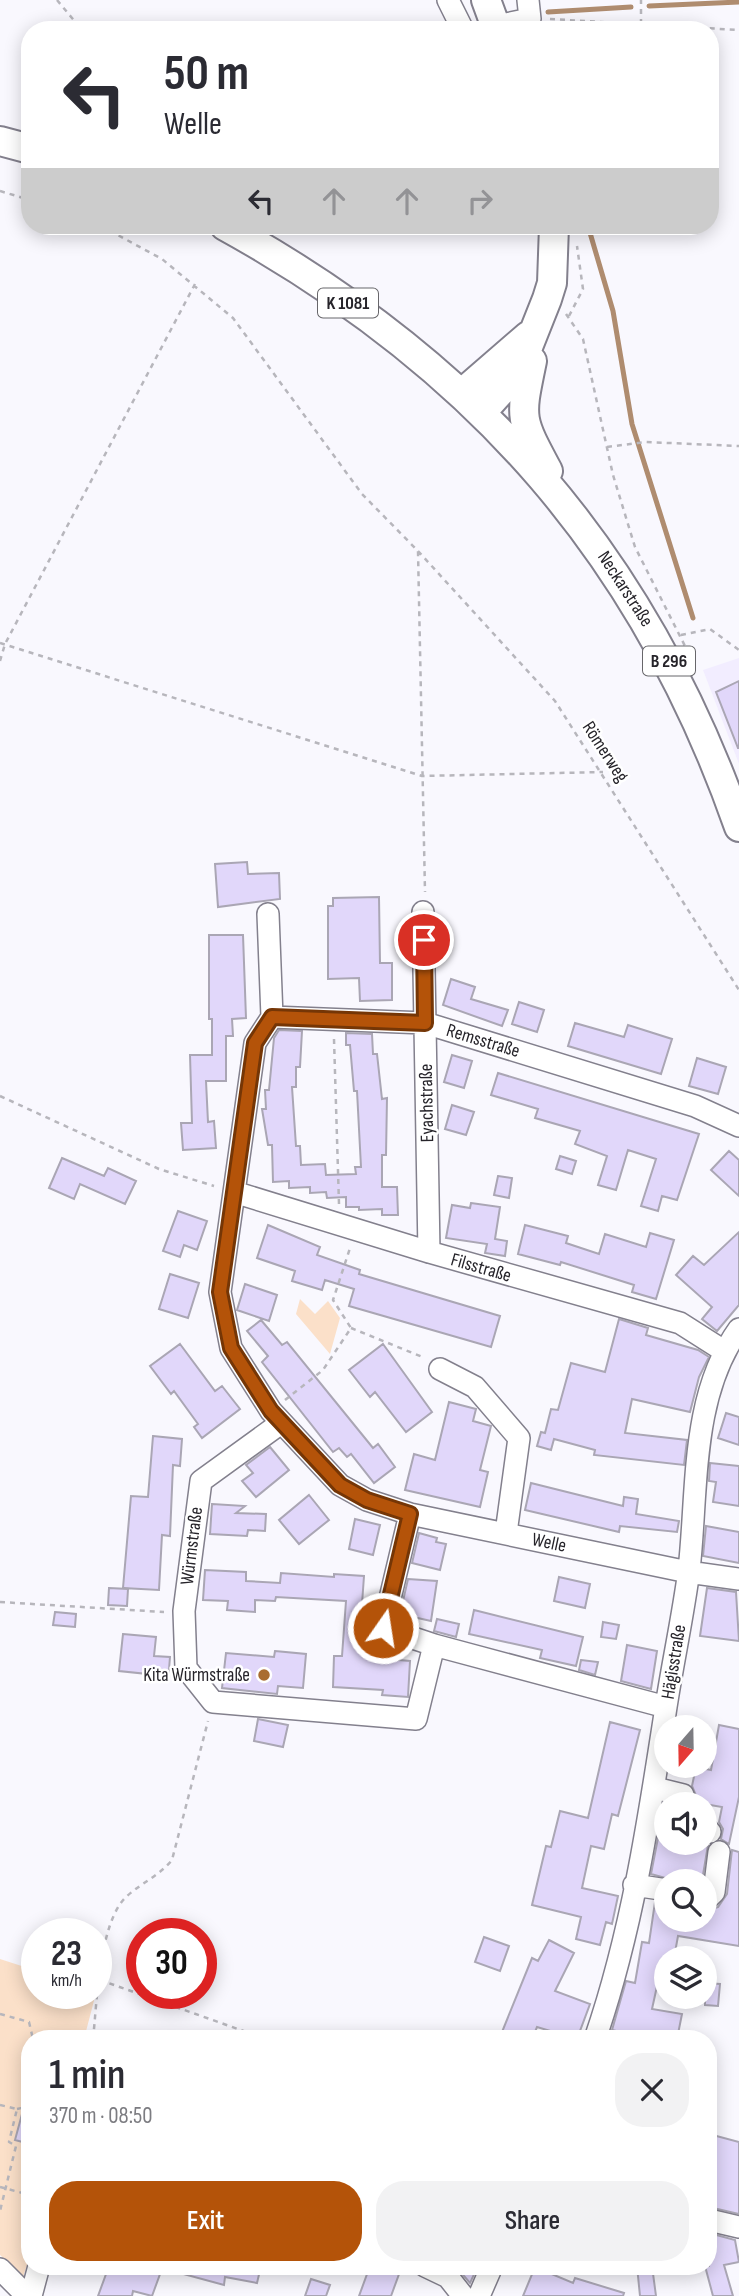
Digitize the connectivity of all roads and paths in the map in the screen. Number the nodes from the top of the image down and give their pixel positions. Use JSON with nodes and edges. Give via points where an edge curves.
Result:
{"nodes":[{"id":1,"x":57,"y":0,"type":"edge"},
{"id":2,"x":448,"y":0,"type":"edge"},
{"id":3,"x":486,"y":0,"type":"edge"},
{"id":4,"x":641,"y":0,"type":"edge"},
{"id":5,"x":529,"y":10,"type":"edge"},
{"id":6,"x":74,"y":21,"type":"edge"},
{"id":7,"x":458,"y":21,"type":"edge"},
{"id":8,"x":494,"y":21,"type":"edge"},
{"id":9,"x":511,"y":21,"type":"edge"},
{"id":10,"x":617,"y":21,"type":"edge"},
{"id":11,"x":641,"y":21,"type":"edge"},
{"id":12,"x":719,"y":29,"type":"edge"},
{"id":13,"x":739,"y":30,"type":"edge"},
{"id":14,"x":0,"y":191,"type":"edge"},
{"id":15,"x":21,"y":197,"type":"edge"},
{"id":16,"x":118,"y":235,"type":"edge"},
{"id":17,"x":239,"y":235,"type":"edge"},
{"id":18,"x":564,"y":235,"type":"edge"},
{"id":19,"x":567,"y":235,"type":"edge"},
{"id":20,"x":195,"y":284,"type":"junction"},
{"id":21,"x":531,"y":334,"type":"junction"},
{"id":22,"x":472,"y":403,"type":"junction"},
{"id":23,"x":739,"y":446,"type":"edge"},
{"id":24,"x":607,"y":447,"type":"junction"},
{"id":25,"x":569,"y":510,"type":"junction"},
{"id":26,"x":418,"y":551,"type":"junction"},
{"id":27,"x":0,"y":642,"type":"edge"},
{"id":28,"x":5,"y":644,"type":"junction"},
{"id":29,"x":739,"y":650,"type":"edge"},
{"id":30,"x":0,"y":661,"type":"edge"},
{"id":31,"x":603,"y":772,"type":"junction"},
{"id":32,"x":422,"y":776,"type":"junction"},
{"id":33,"x":739,"y":827,"type":"edge"},
{"id":34,"x":423,"y":912,"type":"joint"},
{"id":35,"x":268,"y":914,"type":"dead end"},
{"id":36,"x":739,"y":990,"type":"edge"},
{"id":37,"x":272,"y":1017,"type":"junction"},
{"id":38,"x":334,"y":1018,"type":"junction"},
{"id":39,"x":425,"y":1023,"type":"junction"},
{"id":40,"x":0,"y":1096,"type":"edge"},
{"id":41,"x":739,"y":1126,"type":"edge"},
{"id":42,"x":234,"y":1192,"type":"junction"},
{"id":43,"x":348,"y":1227,"type":"junction"},
{"id":44,"x":429,"y":1252,"type":"junction"},
{"id":45,"x":351,"y":1328,"type":"junction"},
{"id":46,"x":739,"y":1329,"type":"edge"},
{"id":47,"x":724,"y":1351,"type":"junction"},
{"id":48,"x":440,"y":1369,"type":"joint"},
{"id":49,"x":276,"y":1417,"type":"junction"},
{"id":50,"x":410,"y":1514,"type":"junction"},
{"id":51,"x":506,"y":1533,"type":"junction"},
{"id":52,"x":688,"y":1572,"type":"junction"},
{"id":53,"x":739,"y":1579,"type":"edge"},
{"id":54,"x":0,"y":1602,"type":"edge"},
{"id":55,"x":184,"y":1611,"type":"junction"},
{"id":56,"x":434,"y":1645,"type":"junction"},
{"id":57,"x":213,"y":1702,"type":"junction"},
{"id":58,"x":666,"y":1707,"type":"junction"},
{"id":59,"x":655,"y":1788,"type":"junction"},
{"id":60,"x":669,"y":1792,"type":"edge"},
{"id":61,"x":719,"y":1852,"type":"dead end"},
{"id":62,"x":717,"y":1872,"type":"edge"},
{"id":63,"x":634,"y":1885,"type":"junction"},
{"id":64,"x":654,"y":1888,"type":"edge"},
{"id":65,"x":112,"y":1925,"type":"edge"},
{"id":66,"x":112,"y":1984,"type":"edge"},
{"id":67,"x":97,"y":2009,"type":"edge"},
{"id":68,"x":0,"y":2014,"type":"edge"},
{"id":69,"x":31,"y":2030,"type":"edge"},
{"id":70,"x":94,"y":2030,"type":"edge"},
{"id":71,"x":241,"y":2030,"type":"edge"},
{"id":72,"x":598,"y":2030,"type":"edge"},
{"id":73,"x":0,"y":2105,"type":"edge"},
{"id":74,"x":21,"y":2108,"type":"edge"},
{"id":75,"x":17,"y":2109,"type":"junction"},
{"id":76,"x":0,"y":2187,"type":"edge"},
{"id":77,"x":6,"y":2188,"type":"junction"},
{"id":78,"x":21,"y":2192,"type":"edge"},
{"id":79,"x":0,"y":2211,"type":"edge"},
{"id":80,"x":717,"y":2222,"type":"edge"},
{"id":81,"x":739,"y":2227,"type":"edge"},
{"id":82,"x":0,"y":2269,"type":"edge"},
{"id":83,"x":36,"y":2275,"type":"edge"},
{"id":84,"x":444,"y":2275,"type":"edge"},
{"id":85,"x":488,"y":2275,"type":"edge"},
{"id":86,"x":29,"y":2296,"type":"edge"},
{"id":87,"x":463,"y":2296,"type":"edge"},
{"id":88,"x":479,"y":2296,"type":"edge"}],
"edges":[{"from":1,"to":6,"type":"path"},
{"from":2,"to":7,"type":"street"},
{"from":3,"to":8,"type":"main road"},
{"from":4,"to":11,"type":"path"},
{"from":5,"to":9,"type":"street"},
{"from":5,"to":10,"type":"path"},
{"from":12,"to":13,"type":"path"},
{"from":14,"to":15,"type":"path"},
{"from":16,"to":20,"type":"path","name":"Römerweg"},
{"from":17,"to":22,"type":"main road","number":"K 1081","via":[[349,303]]},
{"from":18,"to":21,"type":"main road","name":"Neckarstraße","via":[[552,283]]},
{"from":19,"to":24,"type":"path","via":[[583,289],[569,316],[583,340]]},
{"from":20,"to":26,"type":"path","name":"Römerweg","via":[[233,318],[362,494]]},
{"from":20,"to":28,"type":"path"},
{"from":21,"to":22,"type":"main road","name":"Neckarstraße","via":[[518,372]]},
{"from":21,"to":25,"type":"main road","name":"Neckarstraße","via":[[534,354],[524,391],[524,422]]},
{"from":22,"to":25,"type":"main road","name":"Neckarstraße","number":"B 296"},
{"from":23,"to":24,"type":"path","via":[[646,442]]},
{"from":24,"to":29,"type":"path","via":[[635,548],[681,635],[710,629]]},
{"from":25,"to":33,"type":"main road","name":"Neckarstraße","number":"B 296","via":[[619,577],[661,646],[700,726]]},
{"from":26,"to":31,"type":"path","name":"Römerweg","via":[[555,701]]},
{"from":26,"to":32,"type":"path"},
{"from":27,"to":28,"type":"path"},
{"from":28,"to":30,"type":"path"},
{"from":28,"to":32,"type":"path"},
{"from":31,"to":32,"type":"path"},
{"from":31,"to":36,"type":"path","name":"Römerweg"},
{"from":32,"to":34,"type":"path"},
{"from":34,"to":39,"type":"street","name":"Eyachstraße"},
{"from":35,"to":37,"type":"street"},
{"from":37,"to":38,"type":"street","name":"Remsstraße"},
{"from":37,"to":42,"type":"street","via":[[255,1043]]},
{"from":38,"to":39,"type":"street","name":"Remsstraße"},
{"from":38,"to":43,"type":"path"},
{"from":39,"to":41,"type":"street","name":"Remsstraße","via":[[695,1106]]},
{"from":39,"to":44,"type":"street","name":"Eyachstraße"},
{"from":40,"to":42,"type":"path","via":[[159,1169]]},
{"from":42,"to":43,"type":"street","name":"Filsstraße"},
{"from":42,"to":49,"type":"street","name":"Welle","via":[[220,1292],[231,1348]]},
{"from":43,"to":44,"type":"street","name":"Filsstraße"},
{"from":43,"to":45,"type":"path","via":[[334,1300]]},
{"from":44,"to":47,"type":"street","name":"Filsstraße","via":[[680,1323]]},
{"from":45,"to":48,"type":"path","via":[[420,1354]]},
{"from":45,"to":49,"type":"path","via":[[323,1370]]},
{"from":46,"to":47,"type":"street","name":"Hägisstraße"},
{"from":47,"to":52,"type":"street","name":"Hägisstraße","via":[[704,1409]]},
{"from":48,"to":51,"type":"street","via":[[475,1387],[519,1438]]},
{"from":49,"to":50,"type":"street","name":"Welle","via":[[340,1485],[367,1500]]},
{"from":49,"to":55,"type":"street","name":"Würmstraße","via":[[201,1481]]},
{"from":50,"to":51,"type":"street","name":"Welle"},
{"from":50,"to":56,"type":"street","via":[[383,1628]]},
{"from":51,"to":52,"type":"street","name":"Welle"},
{"from":52,"to":53,"type":"street","name":"Welle"},
{"from":52,"to":58,"type":"street","name":"Hägisstraße"},
{"from":54,"to":55,"type":"path"},
{"from":55,"to":57,"type":"street","name":"Würmstraße","via":[[186,1668]]},
{"from":56,"to":57,"type":"street","via":[[416,1719]]},
{"from":56,"to":58,"type":"street"},
{"from":57,"to":65,"type":"path","via":[[172,1860],[162,1873],[125,1898]]},
{"from":58,"to":59,"type":"street","name":"Hägisstraße"},
{"from":59,"to":60,"type":"street"},
{"from":59,"to":63,"type":"street","name":"Hägisstraße"},
{"from":61,"to":62,"type":"street"},
{"from":63,"to":64,"type":"street"},
{"from":63,"to":72,"type":"street","name":"Hägisstraße","via":[[618,1972]]},
{"from":66,"to":71,"type":"path"},
{"from":67,"to":70,"type":"path"},
{"from":68,"to":69,"type":"path","via":[[29,2022]]},
{"from":73,"to":75,"type":"path"},
{"from":74,"to":75,"type":"path"},
{"from":75,"to":77,"type":"path","via":[[9,2142],[16,2146]]},
{"from":76,"to":77,"type":"path"},
{"from":77,"to":78,"type":"path"},
{"from":77,"to":79,"type":"path"},
{"from":80,"to":81,"type":"street"},
{"from":82,"to":86,"type":"street"},
{"from":83,"to":86,"type":"street"},
{"from":84,"to":87,"type":"street"},
{"from":85,"to":88,"type":"street"}]}
